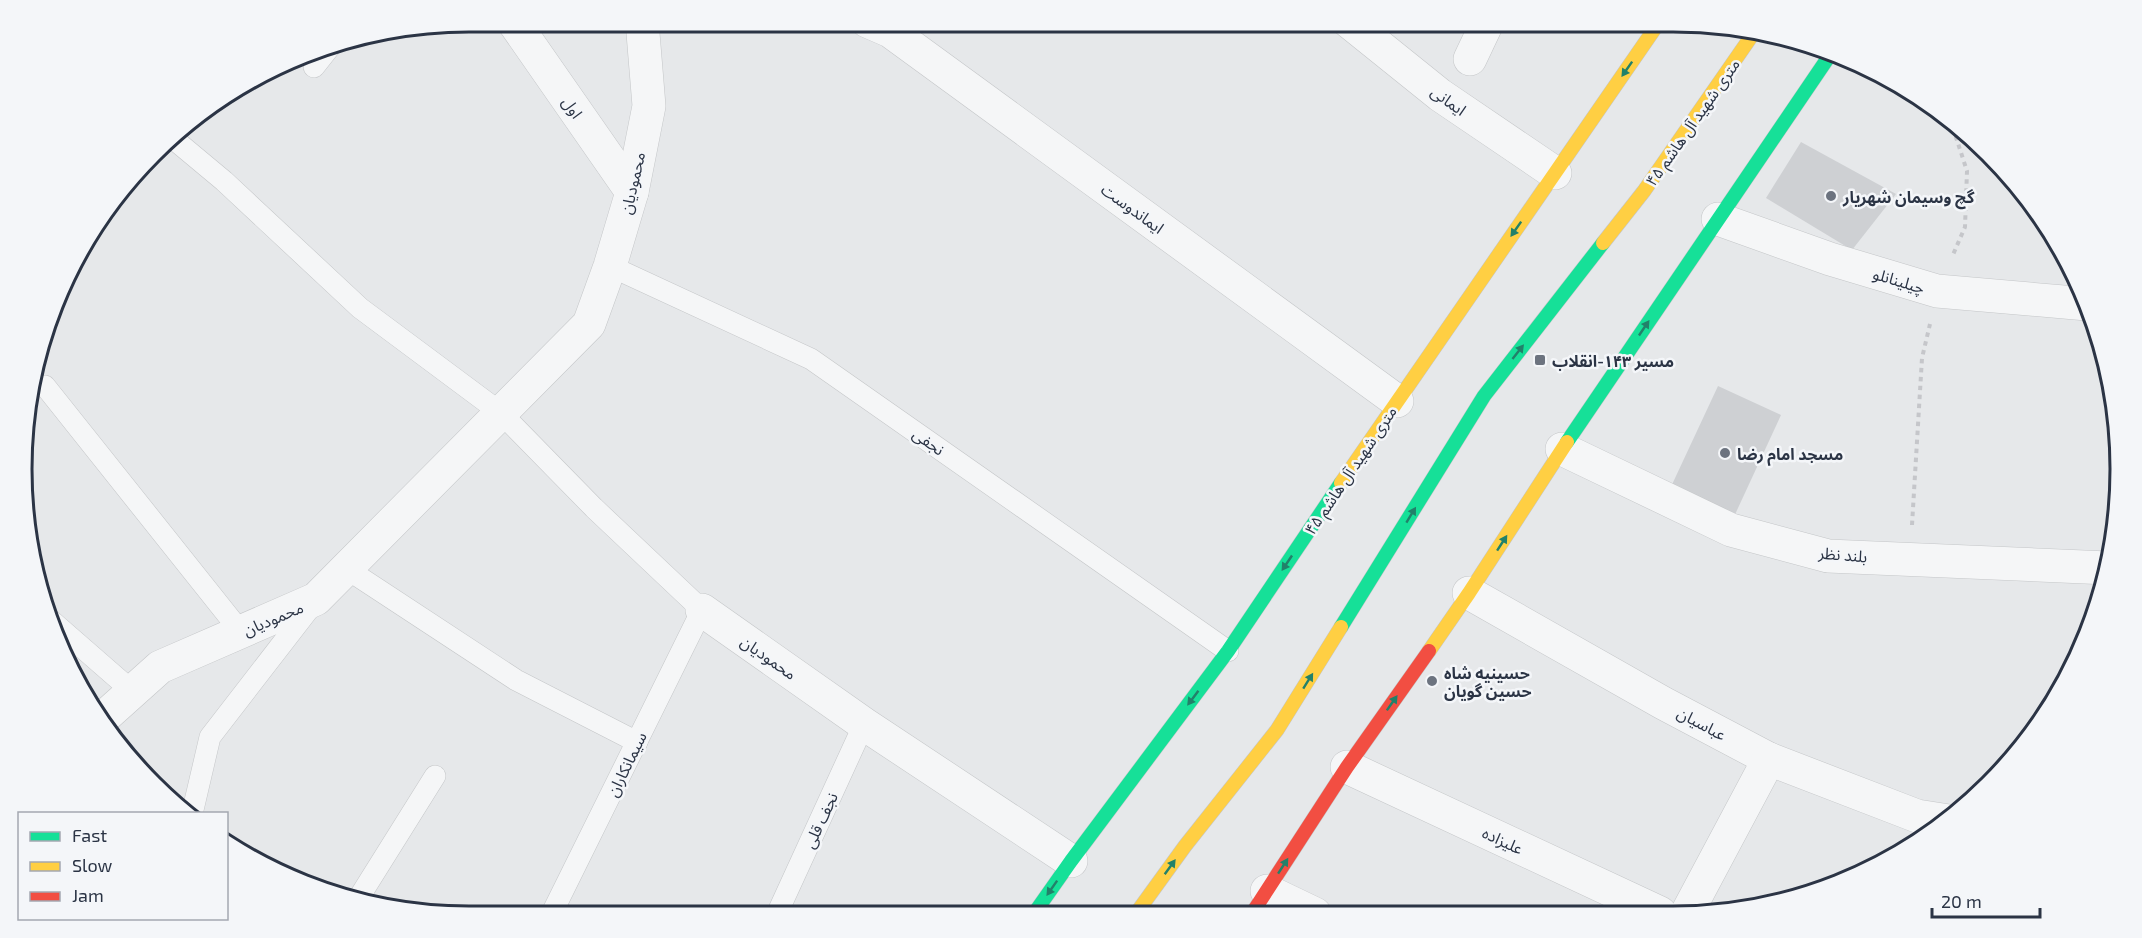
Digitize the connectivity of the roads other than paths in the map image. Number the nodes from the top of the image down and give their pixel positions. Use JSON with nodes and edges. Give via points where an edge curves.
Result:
{"nodes":[{"id":1,"x":521,"y":32,"type":"edge"},
{"id":2,"x":643,"y":32,"type":"edge"},
{"id":3,"x":891,"y":32,"type":"edge"},
{"id":4,"x":1362,"y":32,"type":"edge"},
{"id":5,"x":1483,"y":32,"type":"edge"},
{"id":6,"x":1652,"y":32,"type":"edge"},
{"id":7,"x":1750,"y":39,"type":"edge"},
{"id":8,"x":322,"y":57,"type":"edge"},
{"id":9,"x":1470,"y":59,"type":"dead end"},
{"id":10,"x":1826,"y":60,"type":"edge"},
{"id":11,"x":314,"y":67,"type":"dead end"},
{"id":12,"x":178,"y":143,"type":"edge"},
{"id":13,"x":1555,"y":173,"type":"junction"},
{"id":14,"x":632,"y":192,"type":"junction"},
{"id":15,"x":1718,"y":219,"type":"junction"},
{"id":16,"x":610,"y":266,"type":"junction"},
{"id":17,"x":2077,"y":303,"type":"edge"},
{"id":18,"x":45,"y":386,"type":"dead end"},
{"id":19,"x":1396,"y":401,"type":"junction"},
{"id":20,"x":501,"y":413,"type":"junction"},
{"id":21,"x":1562,"y":449,"type":"junction"},
{"id":22,"x":2099,"y":568,"type":"edge"},
{"id":23,"x":347,"y":569,"type":"junction"},
{"id":24,"x":1469,"y":593,"type":"junction"},
{"id":25,"x":316,"y":599,"type":"junction"},
{"id":26,"x":702,"y":610,"type":"junction"},
{"id":27,"x":63,"y":631,"type":"edge"},
{"id":28,"x":241,"y":632,"type":"junction"},
{"id":29,"x":1228,"y":651,"type":"junction"},
{"id":30,"x":132,"y":692,"type":"junction"},
{"id":31,"x":107,"y":714,"type":"edge"},
{"id":32,"x":864,"y":724,"type":"junction"},
{"id":33,"x":637,"y":742,"type":"junction"},
{"id":34,"x":1769,"y":759,"type":"junction"},
{"id":35,"x":1347,"y":767,"type":"junction"},
{"id":36,"x":435,"y":776,"type":"dead end"},
{"id":37,"x":193,"y":808,"type":"edge"},
{"id":38,"x":1935,"y":819,"type":"edge"},
{"id":39,"x":1071,"y":861,"type":"junction"},
{"id":40,"x":361,"y":893,"type":"edge"},
{"id":41,"x":1259,"y":903,"type":"edge"},
{"id":42,"x":555,"y":906,"type":"edge"},
{"id":43,"x":781,"y":906,"type":"edge"},
{"id":44,"x":1039,"y":906,"type":"edge"},
{"id":45,"x":1142,"y":906,"type":"edge"},
{"id":46,"x":1274,"y":906,"type":"edge"},
{"id":47,"x":1645,"y":906,"type":"edge"},
{"id":48,"x":1691,"y":906,"type":"edge"}],
"edges":[{"from":1,"to":14,"type":"street","name":"اول"},
{"from":2,"to":14,"type":"street","name":"محمودیان","via":[[649,106]]},
{"from":3,"to":19,"type":"street","name":"ایماندوست"},
{"from":4,"to":13,"type":"street","name":"ایمانی","via":[[1440,95]]},
{"from":5,"to":9,"type":"street"},
{"from":6,"to":13,"type":"main road","name":"۴۵ متری شهید آل هاشم","one_way":true},
{"from":45,"to":7,"type":"main road","name":"۴۵ متری شهید آل هاشم","one_way":true,"via":[[1277,730],[1484,396],[1644,191]]},
{"from":8,"to":11,"type":"lane"},
{"from":10,"to":15,"type":"main road"},
{"from":12,"to":20,"type":"lane","name":"محمودیان","via":[[360,308]]},
{"from":13,"to":19,"type":"main road","name":"۴۵ متری شهید آل هاشم","one_way":true},
{"from":14,"to":16,"type":"street","name":"محمودیان"},
{"from":15,"to":17,"type":"street","name":"چیلینانلو","via":[[1936,291]]},
{"from":21,"to":15,"type":"main road","one_way":true},
{"from":16,"to":20,"type":"street","name":"محمودیان","via":[[589,324]]},
{"from":16,"to":29,"type":"lane","name":"نجفی","via":[[811,358]]},
{"from":18,"to":28,"type":"lane"},
{"from":19,"to":29,"type":"main road","name":"۴۵ متری شهید آل هاشم","one_way":true},
{"from":20,"to":23,"type":"street","name":"محمودیان"},
{"from":20,"to":26,"type":"lane","name":"محمودیان"},
{"from":21,"to":22,"type":"street","name":"بلند نظر","via":[[1731,530],[1828,556]]},
{"from":24,"to":21,"type":"main road","one_way":true},
{"from":23,"to":25,"type":"street","name":"محمودیان"},
{"from":23,"to":33,"type":"lane","via":[[516,680]]},
{"from":24,"to":34,"type":"street","name":"عباسیان"},
{"from":35,"to":24,"type":"main road","one_way":true},
{"from":25,"to":28,"type":"street","name":"محمودیان"},
{"from":25,"to":37,"type":"lane","via":[[210,737]]},
{"from":26,"to":32,"type":"street","name":"محمودیان"},
{"from":26,"to":33,"type":"lane","name":"سیمانکاران"},
{"from":27,"to":30,"type":"lane"},
{"from":28,"to":30,"type":"street","name":"محمودیان","via":[[160,666]]},
{"from":29,"to":39,"type":"main road","name":"۴۵ متری شهید آل هاشم","one_way":true},
{"from":30,"to":31,"type":"street","name":"محمودیان"},
{"from":32,"to":39,"type":"street","name":"محمودیان"},
{"from":32,"to":43,"type":"lane","name":"نجف قلی"},
{"from":33,"to":42,"type":"lane","name":"سیمانکاران"},
{"from":34,"to":38,"type":"street","name":"عباسیان","via":[[1917,816]]},
{"from":34,"to":48,"type":"street"},
{"from":41,"to":35,"type":"main road","one_way":true},
{"from":35,"to":47,"type":"street","name":"علیزاده"},
{"from":36,"to":40,"type":"lane"},
{"from":39,"to":44,"type":"main road","name":"۴۵ متری شهید آل هاشم","one_way":true},
{"from":41,"to":46,"type":"street"}]}
